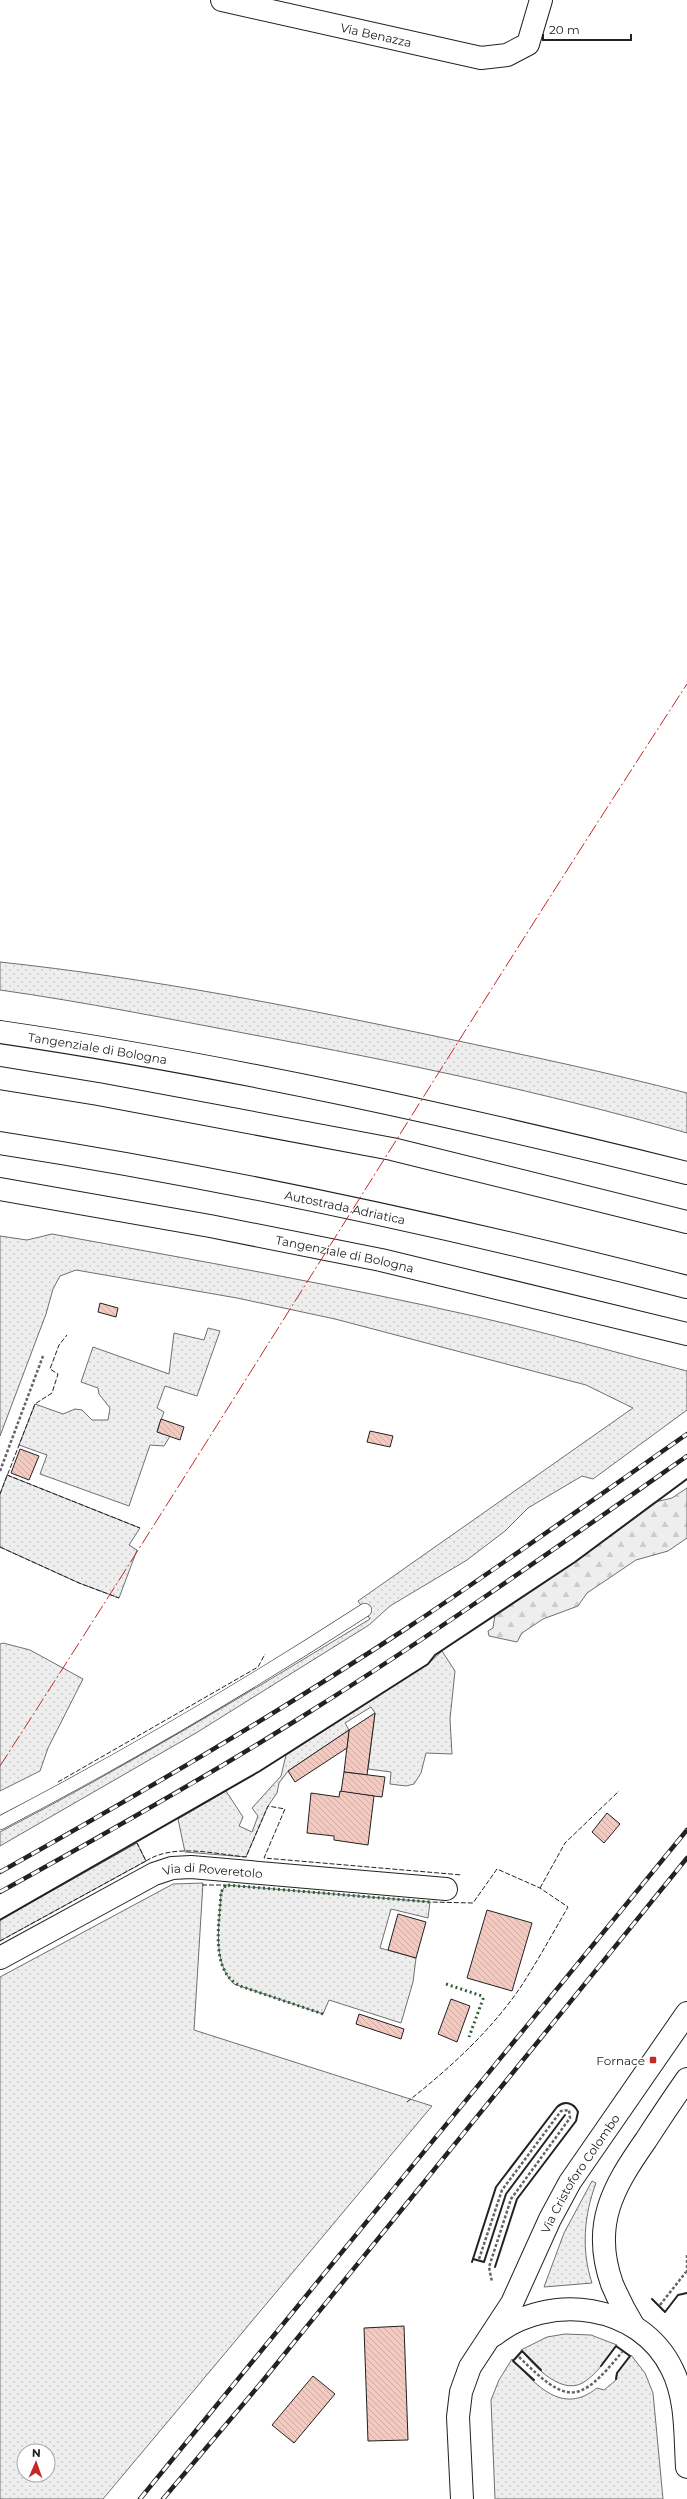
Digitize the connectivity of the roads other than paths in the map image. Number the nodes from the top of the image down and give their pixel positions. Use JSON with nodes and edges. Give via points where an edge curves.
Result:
{"nodes":[{"id":1,"x":222,"y":0,"type":"edge"},
{"id":2,"x":541,"y":0,"type":"edge"},
{"id":3,"x":0,"y":1032,"type":"edge"},
{"id":4,"x":0,"y":1078,"type":"edge"},
{"id":5,"x":0,"y":1143,"type":"edge"},
{"id":6,"x":687,"y":1173,"type":"edge"},
{"id":7,"x":0,"y":1189,"type":"edge"},
{"id":8,"x":687,"y":1222,"type":"edge"},
{"id":9,"x":687,"y":1287,"type":"edge"},
{"id":10,"x":687,"y":1334,"type":"edge"},
{"id":11,"x":365,"y":1610,"type":"dead end"},
{"id":12,"x":0,"y":1823,"type":"edge"},
{"id":13,"x":446,"y":1889,"type":"dead end"},
{"id":14,"x":0,"y":1958,"type":"edge"},
{"id":15,"x":687,"y":2013,"type":"edge"},
{"id":16,"x":687,"y":2079,"type":"edge"},
{"id":17,"x":632,"y":2325,"type":"junction"},
{"id":18,"x":486,"y":2342,"type":"junction"},
{"id":19,"x":684,"y":2395,"type":"edge"},
{"id":20,"x":687,"y":2467,"type":"edge"},
{"id":21,"x":462,"y":2499,"type":"edge"}],
"edges":[{"from":1,"to":2,"type":"main road","name":"Via Benazza","via":[[481,58],[507,55],[528,44]]},
{"from":3,"to":6,"type":"main road","name":"Tangenziale di Bologna","via":[[281,1080],[408,1106]]},
{"from":4,"to":8,"type":"main road","via":[[392,1149]]},
{"from":5,"to":9,"type":"main road","name":"Autostrada Adriatica","via":[[218,1180],[382,1213],[520,1244]]},
{"from":7,"to":10,"type":"main road","name":"Tangenziale di Bologna","via":[[210,1226],[380,1260]]},
{"from":11,"to":12,"type":"lane","via":[[287,1661],[192,1717],[96,1773]]},
{"from":13,"to":14,"type":"main road","name":"Via di Roveretolo","via":[[191,1867],[172,1868],[143,1880]]},
{"from":15,"to":18,"type":"main road","name":"Via Cristoforo Colombo","via":[[570,2182],[550,2219],[512,2303]]},
{"from":16,"to":17,"type":"main road","name":"Via Cristoforo Colombo","via":[[624,2170],[609,2205],[605,2229],[609,2274]]},
{"from":17,"to":18,"type":"main road","name":"Via Cristoforo Colombo","via":[[594,2311],[553,2311],[516,2322]]},
{"from":17,"to":19,"type":"main road","name":"Via Cristoforo Colombo","via":[[666,2358]]},
{"from":18,"to":21,"type":"main road","name":"Via Cristoforo Colombo","via":[[470,2367],[459,2402]]},
{"from":19,"to":20,"type":"main road","name":"Via Cristoforo Colombo"}]}
